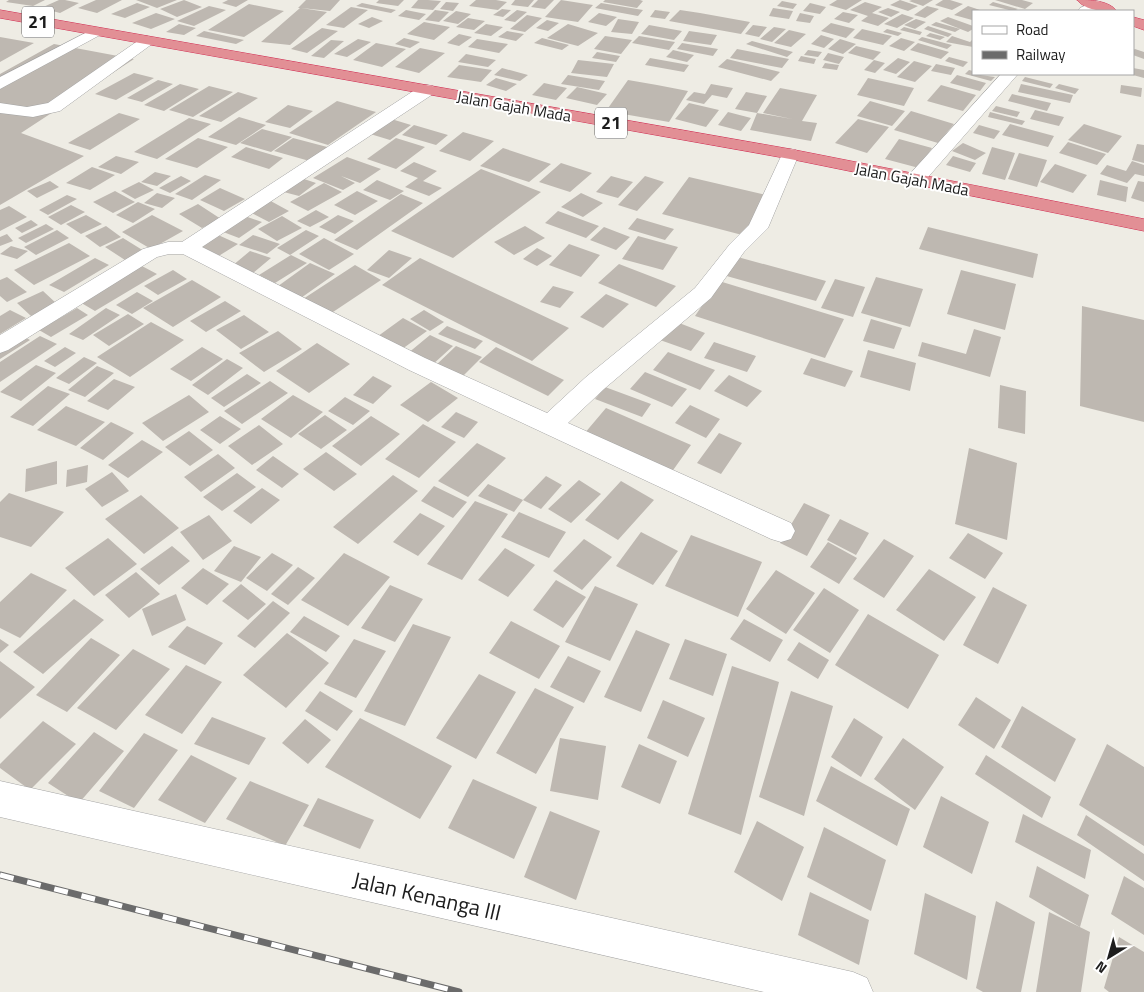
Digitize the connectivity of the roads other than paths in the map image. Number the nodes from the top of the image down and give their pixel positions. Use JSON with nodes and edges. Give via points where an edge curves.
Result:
{"nodes":[{"id":1,"x":1088,"y":5,"type":"edge"},
{"id":2,"x":1106,"y":10,"type":"edge"},
{"id":3,"x":0,"y":14,"type":"edge"},
{"id":4,"x":76,"y":29,"type":"junction"},
{"id":5,"x":95,"y":32,"type":"junction"},
{"id":6,"x":147,"y":41,"type":"junction"},
{"id":7,"x":0,"y":71,"type":"edge"},
{"id":8,"x":1009,"y":75,"type":"edge"},
{"id":9,"x":0,"y":84,"type":"edge"},
{"id":10,"x":427,"y":90,"type":"junction"},
{"id":11,"x":0,"y":108,"type":"edge"},
{"id":12,"x":790,"y":154,"type":"junction"},
{"id":13,"x":916,"y":180,"type":"junction"},
{"id":14,"x":1144,"y":225,"type":"edge"},
{"id":15,"x":187,"y":248,"type":"junction"},
{"id":16,"x":0,"y":345,"type":"edge"},
{"id":17,"x":550,"y":425,"type":"junction"},
{"id":18,"x":781,"y":531,"type":"dead end"},
{"id":19,"x":0,"y":799,"type":"edge"},
{"id":20,"x":853,"y":992,"type":"edge"}],
"edges":[{"from":1,"to":2,"type":"highway"},
{"from":3,"to":4,"type":"highway","name":"Jalan Gajah Mada","number":"21"},
{"from":4,"to":5,"type":"highway","name":"Jalan Gajah Mada","number":"21"},
{"from":4,"to":7,"type":"street"},
{"from":5,"to":6,"type":"highway","name":"Jalan Gajah Mada","number":"21"},
{"from":5,"to":9,"type":"street"},
{"from":6,"to":10,"type":"highway","name":"Jalan Gajah Mada","number":"21"},
{"from":6,"to":11,"type":"street","via":[[41,113]]},
{"from":8,"to":13,"type":"street"},
{"from":10,"to":12,"type":"highway","name":"Jalan Gajah Mada","number":"21"},
{"from":10,"to":15,"type":"street"},
{"from":12,"to":13,"type":"highway","name":"Jalan Gajah Mada","number":"21"},
{"from":12,"to":17,"type":"street","via":[[758,228],[737,248],[703,293]]},
{"from":13,"to":14,"type":"highway","name":"Jalan Gajah Mada","number":"21"},
{"from":15,"to":16,"type":"street","via":[[168,248],[150,253]]},
{"from":15,"to":17,"type":"street","via":[[417,364]]},
{"from":17,"to":18,"type":"street"},
{"from":19,"to":20,"type":"street","name":"Jalan Kenanga III"}]}
